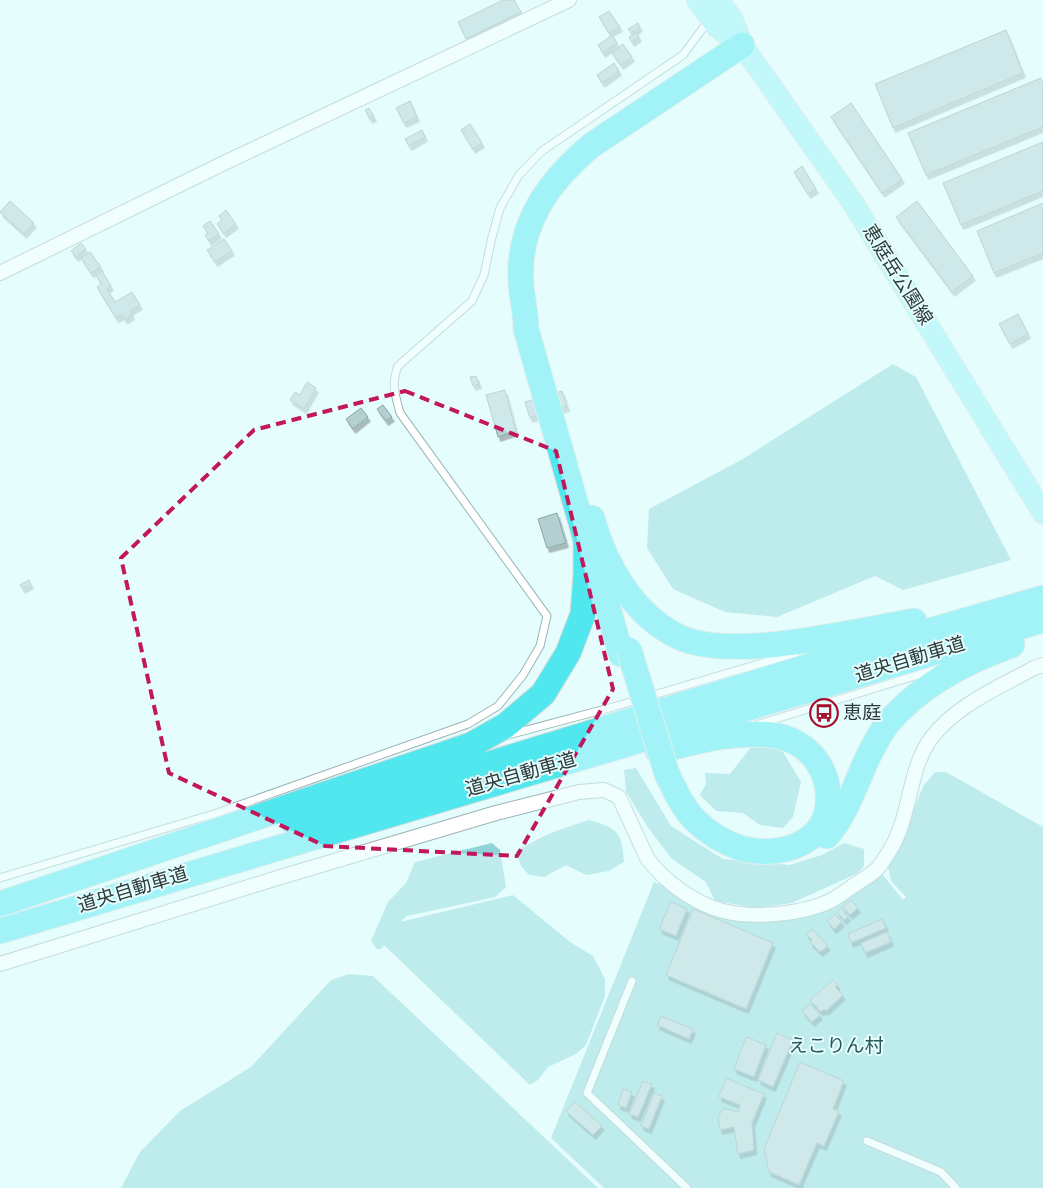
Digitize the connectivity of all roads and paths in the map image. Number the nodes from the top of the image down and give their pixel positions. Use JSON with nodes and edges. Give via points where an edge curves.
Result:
{"nodes":[{"id":1,"x":569,"y":0,"type":"edge"},
{"id":2,"x":697,"y":0,"type":"edge"},
{"id":3,"x":714,"y":9,"type":"edge"},
{"id":4,"x":742,"y":45,"type":"junction"},
{"id":5,"x":0,"y":274,"type":"edge"},
{"id":6,"x":1043,"y":513,"type":"edge"},
{"id":7,"x":592,"y":539,"type":"junction"},
{"id":8,"x":1041,"y":606,"type":"edge"},
{"id":9,"x":896,"y":624,"type":"junction"},
{"id":10,"x":1043,"y":634,"type":"edge"},
{"id":11,"x":820,"y":646,"type":"dead end"},
{"id":12,"x":802,"y":651,"type":"dead end"},
{"id":13,"x":990,"y":653,"type":"junction"},
{"id":14,"x":1043,"y":665,"type":"edge"},
{"id":15,"x":720,"y":736,"type":"junction"},
{"id":16,"x":471,"y":745,"type":"junction"},
{"id":17,"x":663,"y":775,"type":"junction"},
{"id":18,"x":204,"y":869,"type":"junction"},
{"id":19,"x":0,"y":878,"type":"edge"},
{"id":20,"x":0,"y":905,"type":"edge"},
{"id":21,"x":0,"y":931,"type":"edge"},
{"id":22,"x":0,"y":964,"type":"edge"},
{"id":23,"x":632,"y":981,"type":"dead end"},
{"id":24,"x":867,"y":1141,"type":"dead end"},
{"id":25,"x":687,"y":1188,"type":"edge"},
{"id":26,"x":956,"y":1188,"type":"edge"}],
"edges":[{"from":1,"to":5,"type":"street","via":[[222,164]]},
{"from":2,"to":3,"type":"main road","name":"恵庭岳公園線"},
{"from":3,"to":4,"type":"main road","name":"恵庭岳公園線","via":[[717,27]]},
{"from":3,"to":19,"type":"lane","via":[[683,55],[542,151],[519,175],[500,208],[484,275],[472,301],[398,366],[393,378],[400,413],[547,616],[540,646],[523,675],[498,706],[468,724],[217,813]]},
{"from":4,"to":6,"type":"main road","name":"恵庭岳公園線","via":[[853,203]]},
{"from":4,"to":7,"type":"highway","via":[[574,159],[543,197],[529,223],[521,282],[526,329]]},
{"from":7,"to":9,"type":"highway","via":[[643,613],[680,638],[702,644],[747,646]]},
{"from":7,"to":16,"type":"highway","via":[[583,614],[568,654],[543,694],[504,726]]},
{"from":7,"to":17,"type":"highway","bridge":true},
{"from":8,"to":9,"type":"highway"},
{"from":8,"to":18,"type":"highway","name":"道央自動車道"},
{"from":8,"to":20,"type":"highway","name":"道央自動車道","via":[[842,656],[420,786]]},
{"from":9,"to":11,"type":"lane"},
{"from":10,"to":13,"type":"highway"},
{"from":12,"to":16,"type":"lane"},
{"from":13,"to":15,"type":"lane"},
{"from":13,"to":17,"type":"highway","via":[[954,670],[910,701],[888,723],[829,835],[814,848],[794,857],[778,860],[745,858],[710,846],[691,831],[672,805]]},
{"from":14,"to":22,"type":"street","via":[[949,718],[931,739],[920,761],[901,825],[892,848],[878,869],[820,904],[783,914],[751,914],[724,911],[698,901],[674,886],[653,866],[618,797],[604,790],[579,792],[486,816]]},
{"from":15,"to":17,"type":"highway","via":[[756,734],[782,737],[812,755],[822,770],[828,797],[828,810],[813,836],[790,849],[757,851],[740,848],[721,840],[694,819]]},
{"from":15,"to":18,"type":"highway"},
{"from":16,"to":20,"type":"highway"},
{"from":18,"to":21,"type":"highway","name":"道央自動車道"},
{"from":23,"to":25,"type":"lane","via":[[587,1093]]},
{"from":24,"to":26,"type":"lane","via":[[941,1172]]}]}
